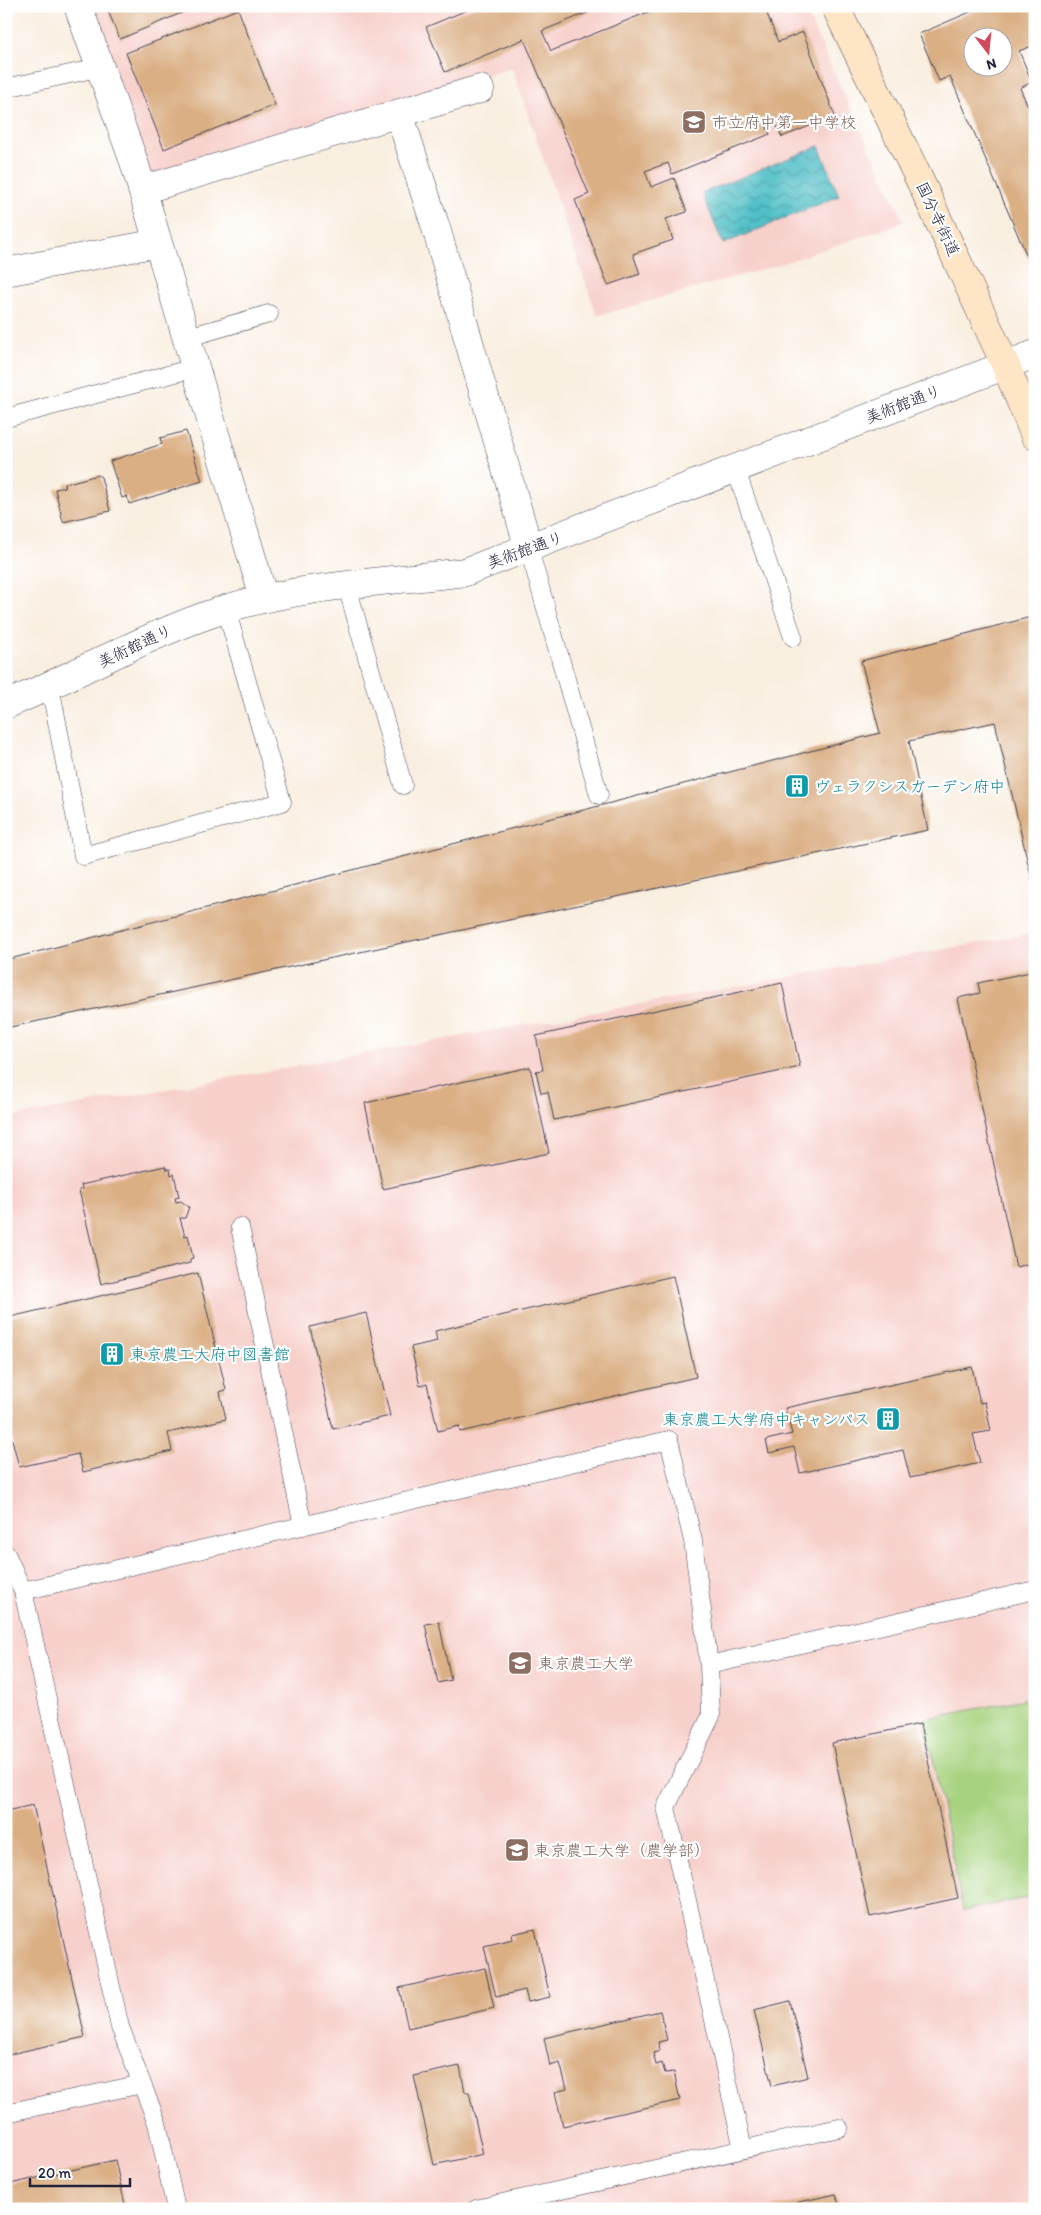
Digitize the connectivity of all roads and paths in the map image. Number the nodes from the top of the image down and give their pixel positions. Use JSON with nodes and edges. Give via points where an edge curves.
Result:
{"nodes":[{"id":1,"x":78,"y":6,"type":"edge"},
{"id":2,"x":835,"y":6,"type":"edge"},
{"id":3,"x":102,"y":67,"type":"junction"},
{"id":4,"x":6,"y":88,"type":"edge"},
{"id":5,"x":480,"y":89,"type":"dead end"},
{"id":6,"x":400,"y":113,"type":"junction"},
{"id":7,"x":142,"y":190,"type":"junction"},
{"id":8,"x":158,"y":243,"type":"junction"},
{"id":9,"x":6,"y":272,"type":"edge"},
{"id":10,"x":269,"y":314,"type":"dead end"},
{"id":11,"x":185,"y":338,"type":"junction"},
{"id":12,"x":1035,"y":354,"type":"edge"},
{"id":13,"x":1005,"y":364,"type":"junction"},
{"id":14,"x":194,"y":368,"type":"junction"},
{"id":15,"x":6,"y":418,"type":"edge"},
{"id":16,"x":1035,"y":436,"type":"edge"},
{"id":17,"x":736,"y":470,"type":"junction"},
{"id":18,"x":529,"y":549,"type":"junction"},
{"id":19,"x":346,"y":586,"type":"junction"},
{"id":20,"x":264,"y":598,"type":"junction"},
{"id":21,"x":226,"y":609,"type":"junction"},
{"id":22,"x":793,"y":637,"type":"dead end"},
{"id":23,"x":50,"y":686,"type":"junction"},
{"id":24,"x":6,"y":705,"type":"edge"},
{"id":25,"x":403,"y":784,"type":"dead end"},
{"id":26,"x":599,"y":795,"type":"dead end"},
{"id":27,"x":240,"y":1227,"type":"dead end"},
{"id":28,"x":303,"y":1526,"type":"junction"},
{"id":29,"x":6,"y":1554,"type":"edge"},
{"id":30,"x":1035,"y":1590,"type":"edge"},
{"id":31,"x":23,"y":1591,"type":"junction"},
{"id":32,"x":709,"y":1665,"type":"junction"},
{"id":33,"x":142,"y":2084,"type":"junction"},
{"id":34,"x":6,"y":2113,"type":"edge"},
{"id":35,"x":840,"y":2128,"type":"dead end"},
{"id":36,"x":743,"y":2149,"type":"junction"},
{"id":37,"x":176,"y":2209,"type":"edge"},
{"id":38,"x":476,"y":2209,"type":"edge"}],
"edges":[{"from":1,"to":3,"type":"street"},
{"from":2,"to":13,"type":"main road","name":"国分寺街道"},
{"from":3,"to":4,"type":"lane"},
{"from":3,"to":7,"type":"street"},
{"from":5,"to":6,"type":"street"},
{"from":6,"to":7,"type":"street"},
{"from":6,"to":18,"type":"street"},
{"from":7,"to":8,"type":"street"},
{"from":8,"to":9,"type":"street"},
{"from":8,"to":11,"type":"street"},
{"from":10,"to":11,"type":"lane"},
{"from":11,"to":14,"type":"street"},
{"from":12,"to":13,"type":"street","name":"美術館通り"},
{"from":13,"to":16,"type":"main road","name":"国分寺街道"},
{"from":13,"to":17,"type":"street","name":"美術館通り"},
{"from":14,"to":15,"type":"lane"},
{"from":14,"to":20,"type":"street"},
{"from":17,"to":18,"type":"street","name":"美術館通り"},
{"from":17,"to":22,"type":"lane"},
{"from":18,"to":19,"type":"street","name":"美術館通り","via":[[466,572]]},
{"from":18,"to":26,"type":"lane"},
{"from":19,"to":20,"type":"street","name":"美術館通り","via":[[294,591]]},
{"from":19,"to":25,"type":"lane"},
{"from":20,"to":21,"type":"street","name":"美術館通り"},
{"from":21,"to":23,"type":"street","name":"美術館通り","via":[[181,624]]},
{"from":21,"to":23,"type":"lane","via":[[282,802],[84,856]]},
{"from":23,"to":24,"type":"street","name":"美術館通り"},
{"from":27,"to":28,"type":"lane"},
{"from":28,"to":31,"type":"lane"},
{"from":28,"to":32,"type":"lane","via":[[670,1440],[692,1542]]},
{"from":29,"to":31,"type":"lane"},
{"from":30,"to":32,"type":"lane"},
{"from":31,"to":33,"type":"lane","via":[[120,2027]]},
{"from":32,"to":36,"type":"lane","via":[[711,1716],[666,1808]]},
{"from":33,"to":34,"type":"lane"},
{"from":33,"to":37,"type":"lane","via":[[156,2123]]},
{"from":35,"to":36,"type":"lane"},
{"from":36,"to":38,"type":"lane"}]}
